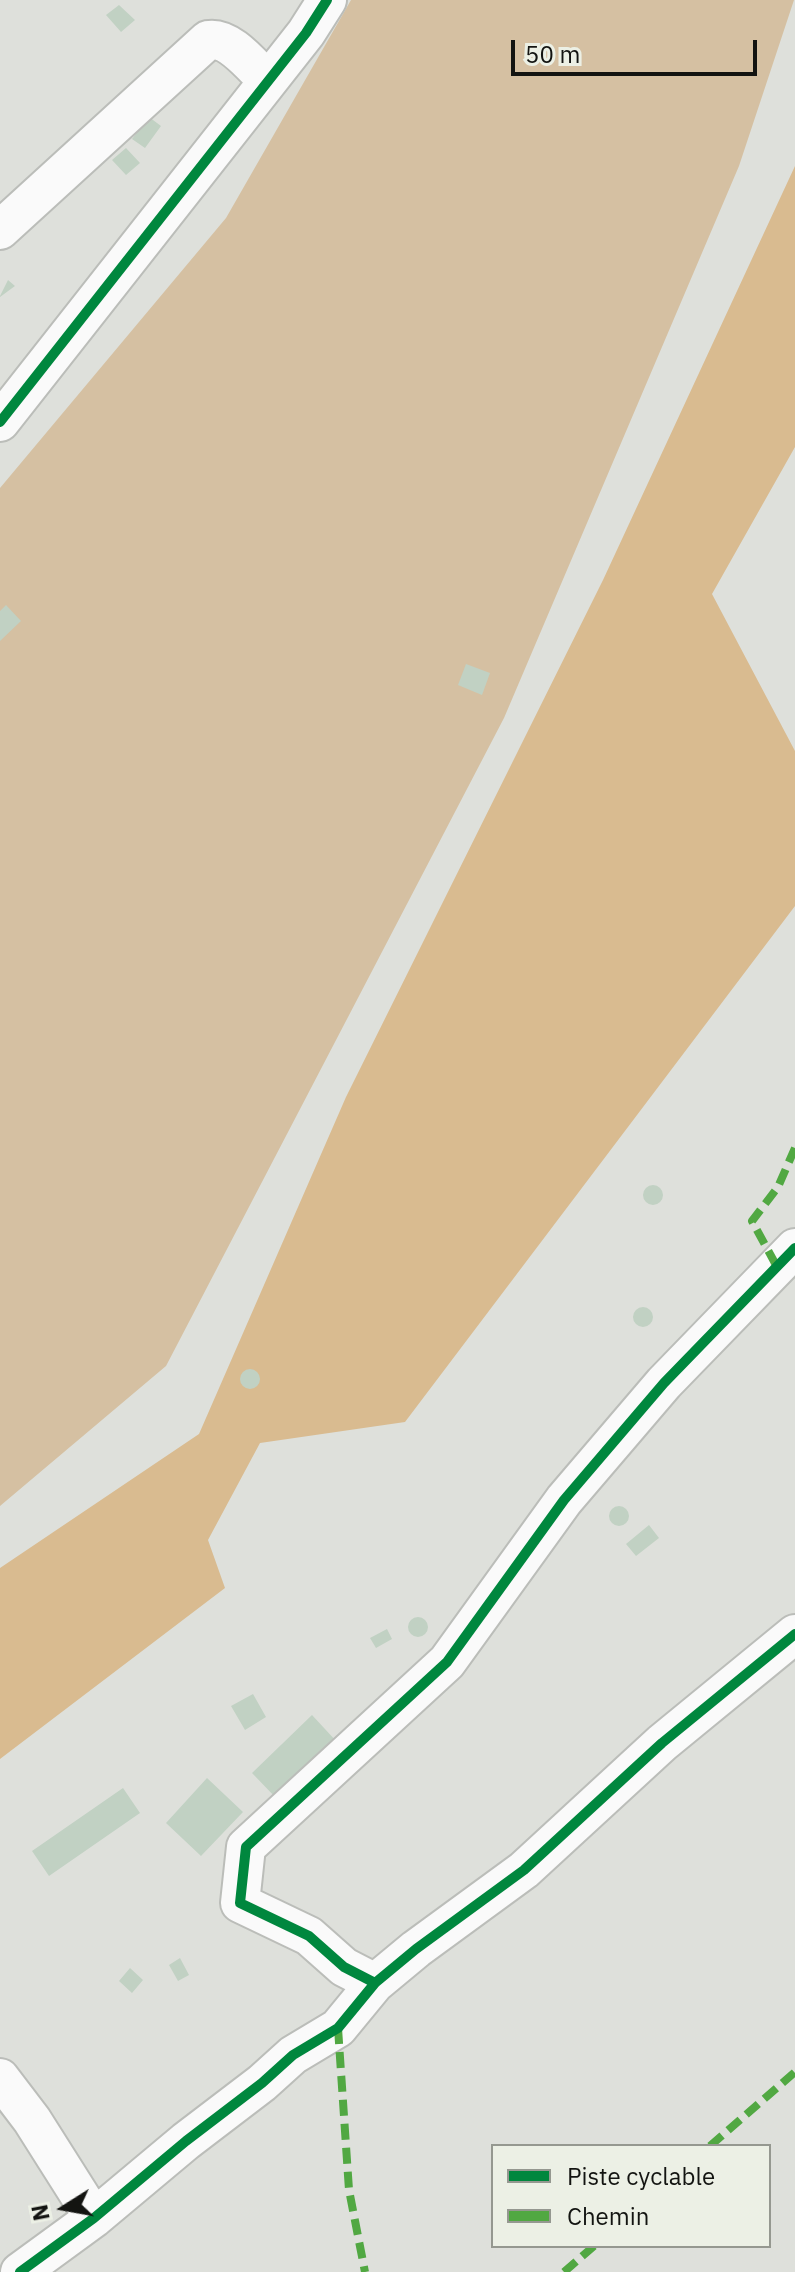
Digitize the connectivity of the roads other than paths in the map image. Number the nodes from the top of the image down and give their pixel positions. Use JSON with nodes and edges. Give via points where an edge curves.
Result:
{"nodes":[{"id":1,"x":327,"y":0,"type":"edge"},
{"id":2,"x":268,"y":81,"type":"junction"},
{"id":3,"x":0,"y":230,"type":"edge"},
{"id":4,"x":0,"y":422,"type":"edge"},
{"id":5,"x":795,"y":1248,"type":"edge"},
{"id":6,"x":795,"y":1634,"type":"edge"},
{"id":7,"x":375,"y":1983,"type":"junction"},
{"id":8,"x":0,"y":2078,"type":"edge"},
{"id":9,"x":94,"y":2218,"type":"junction"},
{"id":10,"x":20,"y":2272,"type":"edge"}],
"edges":[{"from":1,"to":2,"type":"street"},
{"from":2,"to":3,"type":"street","via":[[226,43],[208,40]]},
{"from":2,"to":4,"type":"street"},
{"from":5,"to":7,"type":"street","via":[[664,1383],[564,1500],[447,1662],[246,1847],[240,1903],[309,1936],[344,1967]]},
{"from":6,"to":7,"type":"street","via":[[662,1743],[524,1870]]},
{"from":7,"to":9,"type":"street","via":[[338,2028],[293,2055]]},
{"from":8,"to":9,"type":"street"},
{"from":9,"to":10,"type":"street"}]}
